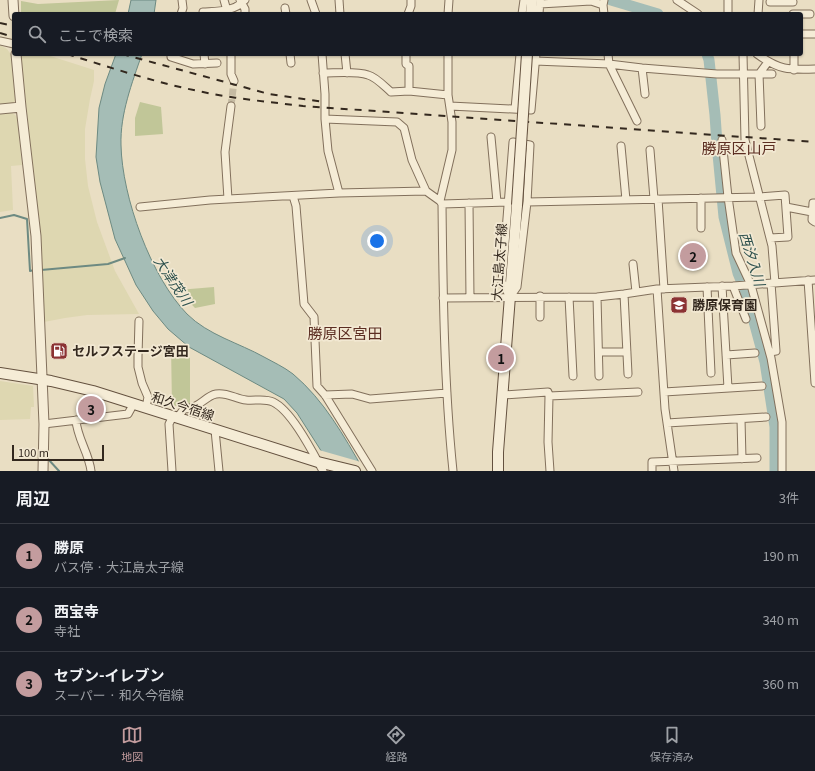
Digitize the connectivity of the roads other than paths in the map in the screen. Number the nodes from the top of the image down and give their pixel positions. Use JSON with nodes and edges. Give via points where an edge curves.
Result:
{"nodes":[{"id":1,"x":13,"y":0,"type":"edge"},
{"id":2,"x":182,"y":0,"type":"edge"},
{"id":3,"x":224,"y":0,"type":"edge"},
{"id":4,"x":311,"y":0,"type":"edge"},
{"id":5,"x":339,"y":0,"type":"edge"},
{"id":6,"x":411,"y":0,"type":"edge"},
{"id":7,"x":448,"y":0,"type":"edge"},
{"id":8,"x":524,"y":0,"type":"edge"},
{"id":9,"x":677,"y":0,"type":"edge"},
{"id":10,"x":728,"y":0,"type":"edge"},
{"id":11,"x":759,"y":0,"type":"edge"},
{"id":12,"x":242,"y":1,"type":"edge"},
{"id":13,"x":537,"y":1,"type":"edge"},
{"id":14,"x":794,"y":1,"type":"edge"},
{"id":15,"x":604,"y":2,"type":"edge"},
{"id":16,"x":770,"y":2,"type":"dead end"},
{"id":17,"x":14,"y":12,"type":"edge"},
{"id":18,"x":182,"y":12,"type":"edge"},
{"id":19,"x":203,"y":12,"type":"edge"},
{"id":20,"x":228,"y":12,"type":"edge"},
{"id":21,"x":245,"y":12,"type":"edge"},
{"id":22,"x":315,"y":12,"type":"edge"},
{"id":23,"x":340,"y":12,"type":"edge"},
{"id":24,"x":409,"y":12,"type":"edge"},
{"id":25,"x":448,"y":12,"type":"edge"},
{"id":26,"x":522,"y":12,"type":"edge"},
{"id":27,"x":532,"y":12,"type":"edge"},
{"id":28,"x":539,"y":12,"type":"edge"},
{"id":29,"x":695,"y":12,"type":"edge"},
{"id":30,"x":728,"y":12,"type":"edge"},
{"id":31,"x":758,"y":12,"type":"edge"},
{"id":32,"x":793,"y":12,"type":"edge"},
{"id":33,"x":803,"y":14,"type":"edge"},
{"id":34,"x":810,"y":14,"type":"dead end"},
{"id":35,"x":803,"y":34,"type":"edge"},
{"id":36,"x":815,"y":34,"type":"edge"},
{"id":37,"x":0,"y":41,"type":"edge"},
{"id":38,"x":12,"y":44,"type":"edge"},
{"id":39,"x":16,"y":56,"type":"edge"},
{"id":40,"x":171,"y":56,"type":"edge"},
{"id":41,"x":204,"y":56,"type":"edge"},
{"id":42,"x":231,"y":56,"type":"edge"},
{"id":43,"x":290,"y":56,"type":"edge"},
{"id":44,"x":322,"y":56,"type":"edge"},
{"id":45,"x":345,"y":56,"type":"edge"},
{"id":46,"x":406,"y":56,"type":"edge"},
{"id":47,"x":448,"y":56,"type":"edge"},
{"id":48,"x":520,"y":56,"type":"edge"},
{"id":49,"x":527,"y":56,"type":"edge"},
{"id":50,"x":608,"y":56,"type":"edge"},
{"id":51,"x":743,"y":56,"type":"edge"},
{"id":52,"x":760,"y":56,"type":"edge"},
{"id":53,"x":794,"y":56,"type":"edge"},
{"id":54,"x":536,"y":57,"type":"edge"},
{"id":55,"x":768,"y":62,"type":"junction"},
{"id":56,"x":217,"y":63,"type":"dead end"},
{"id":57,"x":291,"y":63,"type":"dead end"},
{"id":58,"x":205,"y":64,"type":"junction"},
{"id":59,"x":609,"y":64,"type":"junction"},
{"id":60,"x":642,"y":68,"type":"junction"},
{"id":61,"x":815,"y":69,"type":"edge"},
{"id":62,"x":794,"y":70,"type":"junction"},
{"id":63,"x":324,"y":73,"type":"junction"},
{"id":64,"x":348,"y":73,"type":"junction"},
{"id":65,"x":743,"y":74,"type":"junction"},
{"id":66,"x":759,"y":74,"type":"junction"},
{"id":67,"x":772,"y":74,"type":"dead end"},
{"id":68,"x":234,"y":81,"type":"tunnel mouth"},
{"id":69,"x":409,"y":91,"type":"junction"},
{"id":70,"x":645,"y":94,"type":"dead end"},
{"id":71,"x":448,"y":95,"type":"junction"},
{"id":72,"x":231,"y":106,"type":"tunnel mouth"},
{"id":73,"x":450,"y":106,"type":"junction"},
{"id":74,"x":21,"y":107,"type":"junction"},
{"id":75,"x":0,"y":109,"type":"edge"},
{"id":76,"x":515,"y":109,"type":"junction"},
{"id":77,"x":326,"y":118,"type":"junction"},
{"id":78,"x":637,"y":121,"type":"dead end"},
{"id":79,"x":761,"y":126,"type":"dead end"},
{"id":80,"x":491,"y":137,"type":"dead end"},
{"id":81,"x":722,"y":140,"type":"dead end"},
{"id":82,"x":621,"y":146,"type":"dead end"},
{"id":83,"x":650,"y":150,"type":"dead end"},
{"id":84,"x":426,"y":191,"type":"junction"},
{"id":85,"x":339,"y":193,"type":"junction"},
{"id":86,"x":293,"y":196,"type":"junction"},
{"id":87,"x":728,"y":197,"type":"junction"},
{"id":88,"x":760,"y":197,"type":"junction"},
{"id":89,"x":701,"y":198,"type":"junction"},
{"id":90,"x":228,"y":199,"type":"junction"},
{"id":91,"x":656,"y":199,"type":"junction"},
{"id":92,"x":626,"y":200,"type":"junction"},
{"id":93,"x":441,"y":202,"type":"junction"},
{"id":94,"x":497,"y":202,"type":"junction"},
{"id":95,"x":517,"y":203,"type":"junction"},
{"id":96,"x":815,"y":203,"type":"edge"},
{"id":97,"x":468,"y":204,"type":"junction"},
{"id":98,"x":140,"y":207,"type":"dead end"},
{"id":99,"x":786,"y":207,"type":"junction"},
{"id":100,"x":812,"y":212,"type":"junction"},
{"id":101,"x":815,"y":222,"type":"edge"},
{"id":102,"x":702,"y":228,"type":"dead end"},
{"id":103,"x":770,"y":238,"type":"junction"},
{"id":104,"x":633,"y":264,"type":"dead end"},
{"id":105,"x":812,"y":280,"type":"edge"},
{"id":106,"x":774,"y":283,"type":"junction"},
{"id":107,"x":751,"y":284,"type":"junction"},
{"id":108,"x":722,"y":286,"type":"junction"},
{"id":109,"x":733,"y":286,"type":"junction"},
{"id":110,"x":707,"y":287,"type":"junction"},
{"id":111,"x":660,"y":289,"type":"junction"},
{"id":112,"x":636,"y":292,"type":"junction"},
{"id":113,"x":624,"y":294,"type":"junction"},
{"id":114,"x":540,"y":296,"type":"junction"},
{"id":115,"x":568,"y":297,"type":"junction"},
{"id":116,"x":597,"y":297,"type":"junction"},
{"id":117,"x":443,"y":298,"type":"junction"},
{"id":118,"x":470,"y":298,"type":"junction"},
{"id":119,"x":510,"y":298,"type":"junction"},
{"id":120,"x":540,"y":317,"type":"dead end"},
{"id":121,"x":746,"y":319,"type":"dead end"},
{"id":122,"x":139,"y":321,"type":"dead end"},
{"id":123,"x":599,"y":352,"type":"junction"},
{"id":124,"x":627,"y":352,"type":"junction"},
{"id":125,"x":770,"y":352,"type":"junction"},
{"id":126,"x":755,"y":353,"type":"dead end"},
{"id":127,"x":726,"y":355,"type":"junction"},
{"id":128,"x":0,"y":373,"type":"edge"},
{"id":129,"x":628,"y":374,"type":"dead end"},
{"id":130,"x":712,"y":374,"type":"dead end"},
{"id":131,"x":572,"y":376,"type":"dead end"},
{"id":132,"x":599,"y":376,"type":"dead end"},
{"id":133,"x":43,"y":379,"type":"junction"},
{"id":134,"x":815,"y":383,"type":"edge"},
{"id":135,"x":762,"y":386,"type":"dead end"},
{"id":136,"x":728,"y":388,"type":"junction"},
{"id":137,"x":638,"y":392,"type":"dead end"},
{"id":138,"x":664,"y":392,"type":"junction"},
{"id":139,"x":447,"y":393,"type":"junction"},
{"id":140,"x":325,"y":395,"type":"junction"},
{"id":141,"x":503,"y":395,"type":"junction"},
{"id":142,"x":549,"y":396,"type":"junction"},
{"id":143,"x":134,"y":404,"type":"junction"},
{"id":144,"x":146,"y":408,"type":"junction"},
{"id":145,"x":175,"y":417,"type":"junction"},
{"id":146,"x":766,"y":417,"type":"dead end"},
{"id":147,"x":742,"y":419,"type":"junction"},
{"id":148,"x":76,"y":420,"type":"junction"},
{"id":149,"x":44,"y":424,"type":"junction"},
{"id":150,"x":667,"y":424,"type":"junction"},
{"id":151,"x":215,"y":430,"type":"junction"},
{"id":152,"x":757,"y":458,"type":"dead end"},
{"id":153,"x":742,"y":459,"type":"junction"},
{"id":154,"x":318,"y":462,"type":"junction"},
{"id":155,"x":672,"y":462,"type":"junction"},
{"id":156,"x":43,"y":471,"type":"edge"},
{"id":157,"x":91,"y":471,"type":"edge"},
{"id":158,"x":172,"y":471,"type":"edge"},
{"id":159,"x":219,"y":471,"type":"edge"},
{"id":160,"x":323,"y":471,"type":"edge"},
{"id":161,"x":355,"y":471,"type":"edge"},
{"id":162,"x":372,"y":471,"type":"edge"},
{"id":163,"x":453,"y":471,"type":"edge"},
{"id":164,"x":498,"y":471,"type":"edge"},
{"id":165,"x":550,"y":471,"type":"edge"},
{"id":166,"x":652,"y":471,"type":"edge"},
{"id":167,"x":674,"y":471,"type":"edge"},
{"id":168,"x":782,"y":471,"type":"edge"}],
"edges":[{"from":1,"to":17,"type":"street"},
{"from":2,"to":18,"type":"street"},
{"from":3,"to":20,"type":"street"},
{"from":4,"to":22,"type":"street"},
{"from":5,"to":23,"type":"street"},
{"from":6,"to":24,"type":"street"},
{"from":7,"to":25,"type":"street"},
{"from":8,"to":26,"type":"street"},
{"from":9,"to":29,"type":"street"},
{"from":10,"to":30,"type":"street"},
{"from":11,"to":31,"type":"street"},
{"from":12,"to":20,"type":"street"},
{"from":12,"to":21,"type":"street"},
{"from":13,"to":15,"type":"street"},
{"from":13,"to":27,"type":"main road"},
{"from":13,"to":28,"type":"street"},
{"from":14,"to":16,"type":"street"},
{"from":14,"to":32,"type":"street"},
{"from":19,"to":20,"type":"street"},
{"from":33,"to":34,"type":"street"},
{"from":35,"to":36,"type":"street"},
{"from":37,"to":38,"type":"street"},
{"from":39,"to":74,"type":"street"},
{"from":40,"to":58,"type":"street","via":[[193,64]]},
{"from":41,"to":58,"type":"street"},
{"from":42,"to":68,"type":"street","via":[[231,74]]},
{"from":43,"to":57,"type":"street"},
{"from":44,"to":63,"type":"street"},
{"from":45,"to":64,"type":"street"},
{"from":46,"to":69,"type":"street","via":[[406,64],[409,66]]},
{"from":47,"to":71,"type":"street"},
{"from":48,"to":76,"type":"street"},
{"from":49,"to":95,"type":"main road","name":"大江島太子線","bridge":true},
{"from":50,"to":59,"type":"street"},
{"from":51,"to":65,"type":"street"},
{"from":52,"to":55,"type":"street"},
{"from":53,"to":62,"type":"street"},
{"from":54,"to":59,"type":"street"},
{"from":54,"to":76,"type":"street","via":[[531,110]]},
{"from":55,"to":62,"type":"street"},
{"from":55,"to":66,"type":"street"},
{"from":56,"to":58,"type":"street"},
{"from":59,"to":60,"type":"street"},
{"from":59,"to":78,"type":"street"},
{"from":60,"to":65,"type":"street"},
{"from":60,"to":70,"type":"street"},
{"from":61,"to":62,"type":"street"},
{"from":63,"to":64,"type":"street"},
{"from":63,"to":77,"type":"street"},
{"from":64,"to":69,"type":"street","via":[[368,75],[390,92]]},
{"from":65,"to":66,"type":"street"},
{"from":65,"to":88,"type":"street","via":[[745,140]]},
{"from":66,"to":67,"type":"street"},
{"from":66,"to":79,"type":"street"},
{"from":69,"to":71,"type":"street"},
{"from":71,"to":73,"type":"street"},
{"from":72,"to":90,"type":"street","via":[[225,152]]},
{"from":73,"to":76,"type":"street"},
{"from":73,"to":93,"type":"street","via":[[452,150]]},
{"from":74,"to":75,"type":"street"},
{"from":74,"to":133,"type":"street","via":[[36,236]]},
{"from":77,"to":84,"type":"street","via":[[397,122],[404,128],[412,160]]},
{"from":77,"to":85,"type":"street","via":[[328,151]]},
{"from":80,"to":94,"type":"street"},
{"from":81,"to":87,"type":"street"},
{"from":82,"to":92,"type":"street"},
{"from":83,"to":91,"type":"street"},
{"from":84,"to":85,"type":"street"},
{"from":84,"to":93,"type":"street"},
{"from":85,"to":86,"type":"street"},
{"from":86,"to":90,"type":"street"},
{"from":86,"to":140,"type":"street","via":[[304,304],[314,317],[317,386]]},
{"from":87,"to":88,"type":"street"},
{"from":87,"to":89,"type":"street"},
{"from":87,"to":107,"type":"street","via":[[736,253]]},
{"from":88,"to":99,"type":"street","via":[[785,195]]},
{"from":88,"to":103,"type":"street"},
{"from":89,"to":91,"type":"street"},
{"from":89,"to":102,"type":"street"},
{"from":90,"to":98,"type":"street"},
{"from":91,"to":92,"type":"street"},
{"from":91,"to":111,"type":"street"},
{"from":92,"to":95,"type":"street"},
{"from":93,"to":97,"type":"street"},
{"from":93,"to":117,"type":"street"},
{"from":94,"to":95,"type":"street"},
{"from":94,"to":97,"type":"street"},
{"from":95,"to":95,"type":"street","via":[[513,142],[530,145]]},
{"from":95,"to":119,"type":"main road","name":"大江島太子線"},
{"from":96,"to":100,"type":"street"},
{"from":97,"to":118,"type":"street"},
{"from":99,"to":100,"type":"street"},
{"from":99,"to":103,"type":"street","via":[[788,237]]},
{"from":100,"to":101,"type":"street","via":[[812,220]]},
{"from":103,"to":106,"type":"street"},
{"from":104,"to":112,"type":"street"},
{"from":105,"to":106,"type":"street"},
{"from":105,"to":134,"type":"street"},
{"from":106,"to":107,"type":"street"},
{"from":106,"to":125,"type":"street","via":[[776,350]]},
{"from":107,"to":109,"type":"street"},
{"from":107,"to":125,"type":"street"},
{"from":108,"to":109,"type":"street"},
{"from":108,"to":110,"type":"street"},
{"from":108,"to":127,"type":"street"},
{"from":109,"to":121,"type":"street"},
{"from":110,"to":111,"type":"street"},
{"from":110,"to":130,"type":"street"},
{"from":111,"to":112,"type":"street"},
{"from":111,"to":138,"type":"street"},
{"from":112,"to":113,"type":"street"},
{"from":113,"to":116,"type":"street"},
{"from":113,"to":124,"type":"street"},
{"from":114,"to":115,"type":"street"},
{"from":114,"to":119,"type":"street"},
{"from":114,"to":120,"type":"street"},
{"from":115,"to":116,"type":"street"},
{"from":115,"to":131,"type":"street"},
{"from":116,"to":123,"type":"street"},
{"from":117,"to":118,"type":"street"},
{"from":117,"to":139,"type":"street"},
{"from":118,"to":119,"type":"street"},
{"from":119,"to":141,"type":"main road","name":"大江島太子線"},
{"from":122,"to":144,"type":"street","via":[[138,367],[148,397]]},
{"from":123,"to":124,"type":"street"},
{"from":123,"to":132,"type":"street"},
{"from":124,"to":129,"type":"street"},
{"from":125,"to":168,"type":"street","via":[[782,422]]},
{"from":126,"to":127,"type":"street"},
{"from":127,"to":136,"type":"street"},
{"from":128,"to":133,"type":"main road","name":"和久今宿線"},
{"from":133,"to":143,"type":"main road","name":"和久今宿線"},
{"from":133,"to":149,"type":"street"},
{"from":135,"to":136,"type":"street"},
{"from":136,"to":138,"type":"street"},
{"from":137,"to":142,"type":"street"},
{"from":138,"to":150,"type":"street"},
{"from":139,"to":140,"type":"street","via":[[370,399],[352,394]]},
{"from":139,"to":163,"type":"street"},
{"from":140,"to":162,"type":"street"},
{"from":141,"to":142,"type":"street","via":[[548,392]]},
{"from":141,"to":164,"type":"main road","name":"大江島太子線"},
{"from":142,"to":165,"type":"street"},
{"from":143,"to":144,"type":"main road","name":"和久今宿線"},
{"from":143,"to":148,"type":"street","via":[[128,414]]},
{"from":144,"to":145,"type":"main road","name":"和久今宿線"},
{"from":145,"to":151,"type":"main road","name":"和久今宿線"},
{"from":145,"to":154,"type":"street","via":[[184,409],[190,409],[215,394],[274,402],[293,421]]},
{"from":145,"to":158,"type":"street","via":[[170,424]]},
{"from":146,"to":147,"type":"street"},
{"from":147,"to":150,"type":"street"},
{"from":147,"to":153,"type":"street"},
{"from":148,"to":149,"type":"street"},
{"from":148,"to":157,"type":"street","via":[[77,432]]},
{"from":149,"to":156,"type":"street"},
{"from":150,"to":155,"type":"street"},
{"from":151,"to":154,"type":"main road","name":"和久今宿線"},
{"from":151,"to":159,"type":"street"},
{"from":152,"to":153,"type":"street"},
{"from":153,"to":155,"type":"street"},
{"from":154,"to":160,"type":"street"},
{"from":154,"to":161,"type":"main road","name":"和久今宿線"},
{"from":155,"to":166,"type":"street","via":[[652,462]]},
{"from":155,"to":167,"type":"street"}]}
